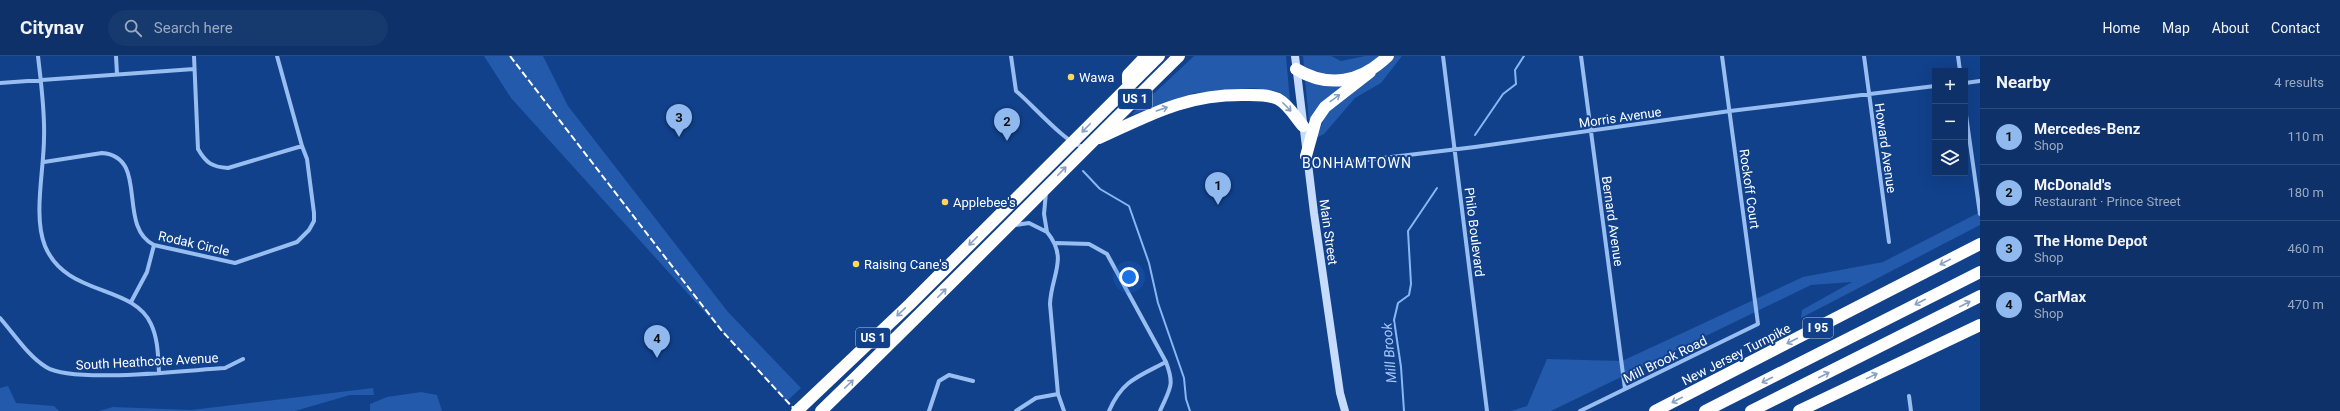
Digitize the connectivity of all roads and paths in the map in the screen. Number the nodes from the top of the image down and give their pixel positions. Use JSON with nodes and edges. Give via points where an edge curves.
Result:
{"nodes":[{"id":1,"x":38,"y":56,"type":"edge"},
{"id":2,"x":116,"y":56,"type":"edge"},
{"id":3,"x":194,"y":56,"type":"edge"},
{"id":4,"x":277,"y":56,"type":"edge"},
{"id":5,"x":1011,"y":56,"type":"edge"},
{"id":6,"x":1146,"y":56,"type":"edge"},
{"id":7,"x":1159,"y":56,"type":"edge"},
{"id":8,"x":1179,"y":56,"type":"edge"},
{"id":9,"x":1295,"y":56,"type":"edge"},
{"id":10,"x":1388,"y":56,"type":"edge"},
{"id":11,"x":1443,"y":56,"type":"edge"},
{"id":12,"x":1581,"y":56,"type":"edge"},
{"id":13,"x":1722,"y":56,"type":"edge"},
{"id":14,"x":1864,"y":56,"type":"edge"},
{"id":15,"x":1958,"y":56,"type":"edge"},
{"id":16,"x":1960,"y":68,"type":"edge"},
{"id":17,"x":194,"y":69,"type":"junction"},
{"id":18,"x":1296,"y":69,"type":"junction"},
{"id":19,"x":1370,"y":72,"type":"junction"},
{"id":20,"x":117,"y":74,"type":"junction"},
{"id":21,"x":40,"y":80,"type":"junction"},
{"id":22,"x":1980,"y":81,"type":"edge"},
{"id":23,"x":1968,"y":82,"type":"edge"},
{"id":24,"x":0,"y":83,"type":"edge"},
{"id":25,"x":1932,"y":86,"type":"edge"},
{"id":26,"x":1127,"y":87,"type":"junction"},
{"id":27,"x":1869,"y":95,"type":"junction"},
{"id":28,"x":1730,"y":111,"type":"junction"},
{"id":29,"x":1302,"y":126,"type":"junction"},
{"id":30,"x":1968,"y":129,"type":"edge"},
{"id":31,"x":1591,"y":132,"type":"junction"},
{"id":32,"x":1072,"y":143,"type":"junction"},
{"id":33,"x":1090,"y":144,"type":"junction"},
{"id":34,"x":302,"y":146,"type":"junction"},
{"id":35,"x":1454,"y":150,"type":"junction"},
{"id":36,"x":1307,"y":161,"type":"junction"},
{"id":37,"x":44,"y":162,"type":"junction"},
{"id":38,"x":1047,"y":186,"type":"junction"},
{"id":39,"x":1980,"y":214,"type":"edge"},
{"id":40,"x":1006,"y":227,"type":"junction"},
{"id":41,"x":1047,"y":232,"type":"junction"},
{"id":42,"x":1888,"y":242,"type":"dead end"},
{"id":43,"x":1056,"y":243,"type":"junction"},
{"id":44,"x":1980,"y":244,"type":"edge"},
{"id":45,"x":154,"y":245,"type":"junction"},
{"id":46,"x":1980,"y":272,"type":"edge"},
{"id":47,"x":1980,"y":296,"type":"edge"},
{"id":48,"x":131,"y":302,"type":"junction"},
{"id":49,"x":0,"y":318,"type":"edge"},
{"id":50,"x":1758,"y":324,"type":"joint"},
{"id":51,"x":1980,"y":325,"type":"edge"},
{"id":52,"x":244,"y":359,"type":"dead end"},
{"id":53,"x":1166,"y":362,"type":"junction"},
{"id":54,"x":159,"y":372,"type":"junction"},
{"id":55,"x":972,"y":381,"type":"dead end"},
{"id":56,"x":1625,"y":389,"type":"junction"},
{"id":57,"x":1058,"y":394,"type":"junction"},
{"id":58,"x":1908,"y":396,"type":"dead end"},
{"id":59,"x":797,"y":411,"type":"edge"},
{"id":60,"x":821,"y":411,"type":"edge"},
{"id":61,"x":929,"y":411,"type":"edge"},
{"id":62,"x":1016,"y":411,"type":"edge"},
{"id":63,"x":1064,"y":411,"type":"edge"},
{"id":64,"x":1108,"y":411,"type":"edge"},
{"id":65,"x":1160,"y":411,"type":"edge"},
{"id":66,"x":1345,"y":411,"type":"edge"},
{"id":67,"x":1487,"y":411,"type":"edge"},
{"id":68,"x":1580,"y":411,"type":"edge"},
{"id":69,"x":1655,"y":411,"type":"edge"},
{"id":70,"x":1705,"y":411,"type":"edge"},
{"id":71,"x":1751,"y":411,"type":"edge"},
{"id":72,"x":1799,"y":411,"type":"edge"},
{"id":73,"x":1910,"y":411,"type":"edge"}],
"edges":[{"from":1,"to":21,"type":"street"},
{"from":2,"to":20,"type":"street"},
{"from":3,"to":17,"type":"street"},
{"from":4,"to":34,"type":"street","name":"Rodak Circle"},
{"from":5,"to":32,"type":"street","via":[[1016,91]]},
{"from":6,"to":26,"type":"highway","via":[[1128,75]]},
{"from":7,"to":26,"type":"highway","number":"US 1"},
{"from":8,"to":33,"type":"highway","number":"US 1"},
{"from":9,"to":18,"type":"main road","name":"Main Street"},
{"from":10,"to":19,"type":"highway"},
{"from":11,"to":35,"type":"street","name":"Philo Boulevard"},
{"from":12,"to":31,"type":"street","name":"Bernard Avenue"},
{"from":13,"to":28,"type":"street","name":"Rockoff Court"},
{"from":14,"to":27,"type":"street","name":"Howard Avenue"},
{"from":15,"to":16,"type":"street"},
{"from":17,"to":20,"type":"street"},
{"from":17,"to":34,"type":"street","via":[[198,149],[205,162],[217,167],[233,168]]},
{"from":18,"to":19,"type":"highway","via":[[1316,78],[1333,81]]},
{"from":18,"to":29,"type":"main road","name":"Main Street"},
{"from":36,"to":19,"type":"highway","one_way":true,"via":[[1314,125],[1324,107]]},
{"from":20,"to":21,"type":"street"},
{"from":21,"to":24,"type":"street"},
{"from":21,"to":37,"type":"street"},
{"from":22,"to":23,"type":"street"},
{"from":25,"to":27,"type":"street","name":"Morris Avenue"},
{"from":26,"to":32,"type":"highway","number":"US 1","one_way":true},
{"from":27,"to":28,"type":"street","name":"Morris Avenue"},
{"from":27,"to":42,"type":"street","name":"Howard Avenue"},
{"from":28,"to":31,"type":"street","name":"Morris Avenue"},
{"from":28,"to":50,"type":"street","name":"Rockoff Court"},
{"from":33,"to":29,"type":"highway","one_way":true,"via":[[1162,109],[1192,100],[1220,96],[1252,95],[1279,100]]},
{"from":29,"to":36,"type":"main road","name":"Main Street"},
{"from":30,"to":39,"type":"street"},
{"from":31,"to":35,"type":"street","name":"Morris Avenue"},
{"from":31,"to":56,"type":"street","name":"Bernard Avenue"},
{"from":32,"to":33,"type":"street","via":[[1076,146]]},
{"from":32,"to":59,"type":"highway","number":"US 1","one_way":true,"via":[[910,304]]},
{"from":38,"to":33,"type":"highway","number":"US 1","one_way":true},
{"from":34,"to":45,"type":"street","name":"Rodak Circle","via":[[307,159],[314,221],[310,230],[297,242],[235,264]]},
{"from":35,"to":36,"type":"street","name":"Morris Avenue"},
{"from":35,"to":67,"type":"street","name":"Philo Boulevard"},
{"from":36,"to":66,"type":"main road","name":"Main Street","via":[[1340,393]]},
{"from":37,"to":45,"type":"street","name":"Rodak Circle","via":[[102,153],[119,158],[128,170],[138,232],[144,240]]},
{"from":37,"to":48,"type":"street","via":[[40,218],[45,247],[58,266],[71,277]]},
{"from":38,"to":40,"type":"highway","number":"US 1"},
{"from":38,"to":41,"type":"street","via":[[1044,214]]},
{"from":40,"to":41,"type":"street","via":[[1029,223]]},
{"from":60,"to":40,"type":"highway","number":"US 1","one_way":true,"via":[[939,297]]},
{"from":41,"to":43,"type":"street"},
{"from":43,"to":53,"type":"street","via":[[1089,244],[1107,254]]},
{"from":43,"to":57,"type":"street","via":[[1058,269],[1050,304]]},
{"from":44,"to":69,"type":"highway","name":"New Jersey Turnpike","number":"I 95","one_way":true},
{"from":45,"to":48,"type":"street","via":[[147,272]]},
{"from":46,"to":70,"type":"highway","number":"I 95","one_way":true},
{"from":71,"to":47,"type":"highway","one_way":true},
{"from":48,"to":54,"type":"street","via":[[151,323],[157,344]]},
{"from":49,"to":54,"type":"street","name":"South Heathcote Avenue","via":[[45,367],[59,373],[87,375]]},
{"from":50,"to":56,"type":"street","name":"Mill Brook Road"},
{"from":72,"to":51,"type":"highway","one_way":true},
{"from":52,"to":54,"type":"street","name":"South Heathcote Avenue","via":[[225,368]]},
{"from":53,"to":64,"type":"street","via":[[1121,388]]},
{"from":53,"to":65,"type":"street","via":[[1172,381]]},
{"from":55,"to":61,"type":"street","via":[[949,375],[939,380]]},
{"from":56,"to":68,"type":"street","name":"Mill Brook Road"},
{"from":57,"to":62,"type":"street","via":[[1036,398]]},
{"from":57,"to":63,"type":"street"},
{"from":58,"to":73,"type":"street"}]}
